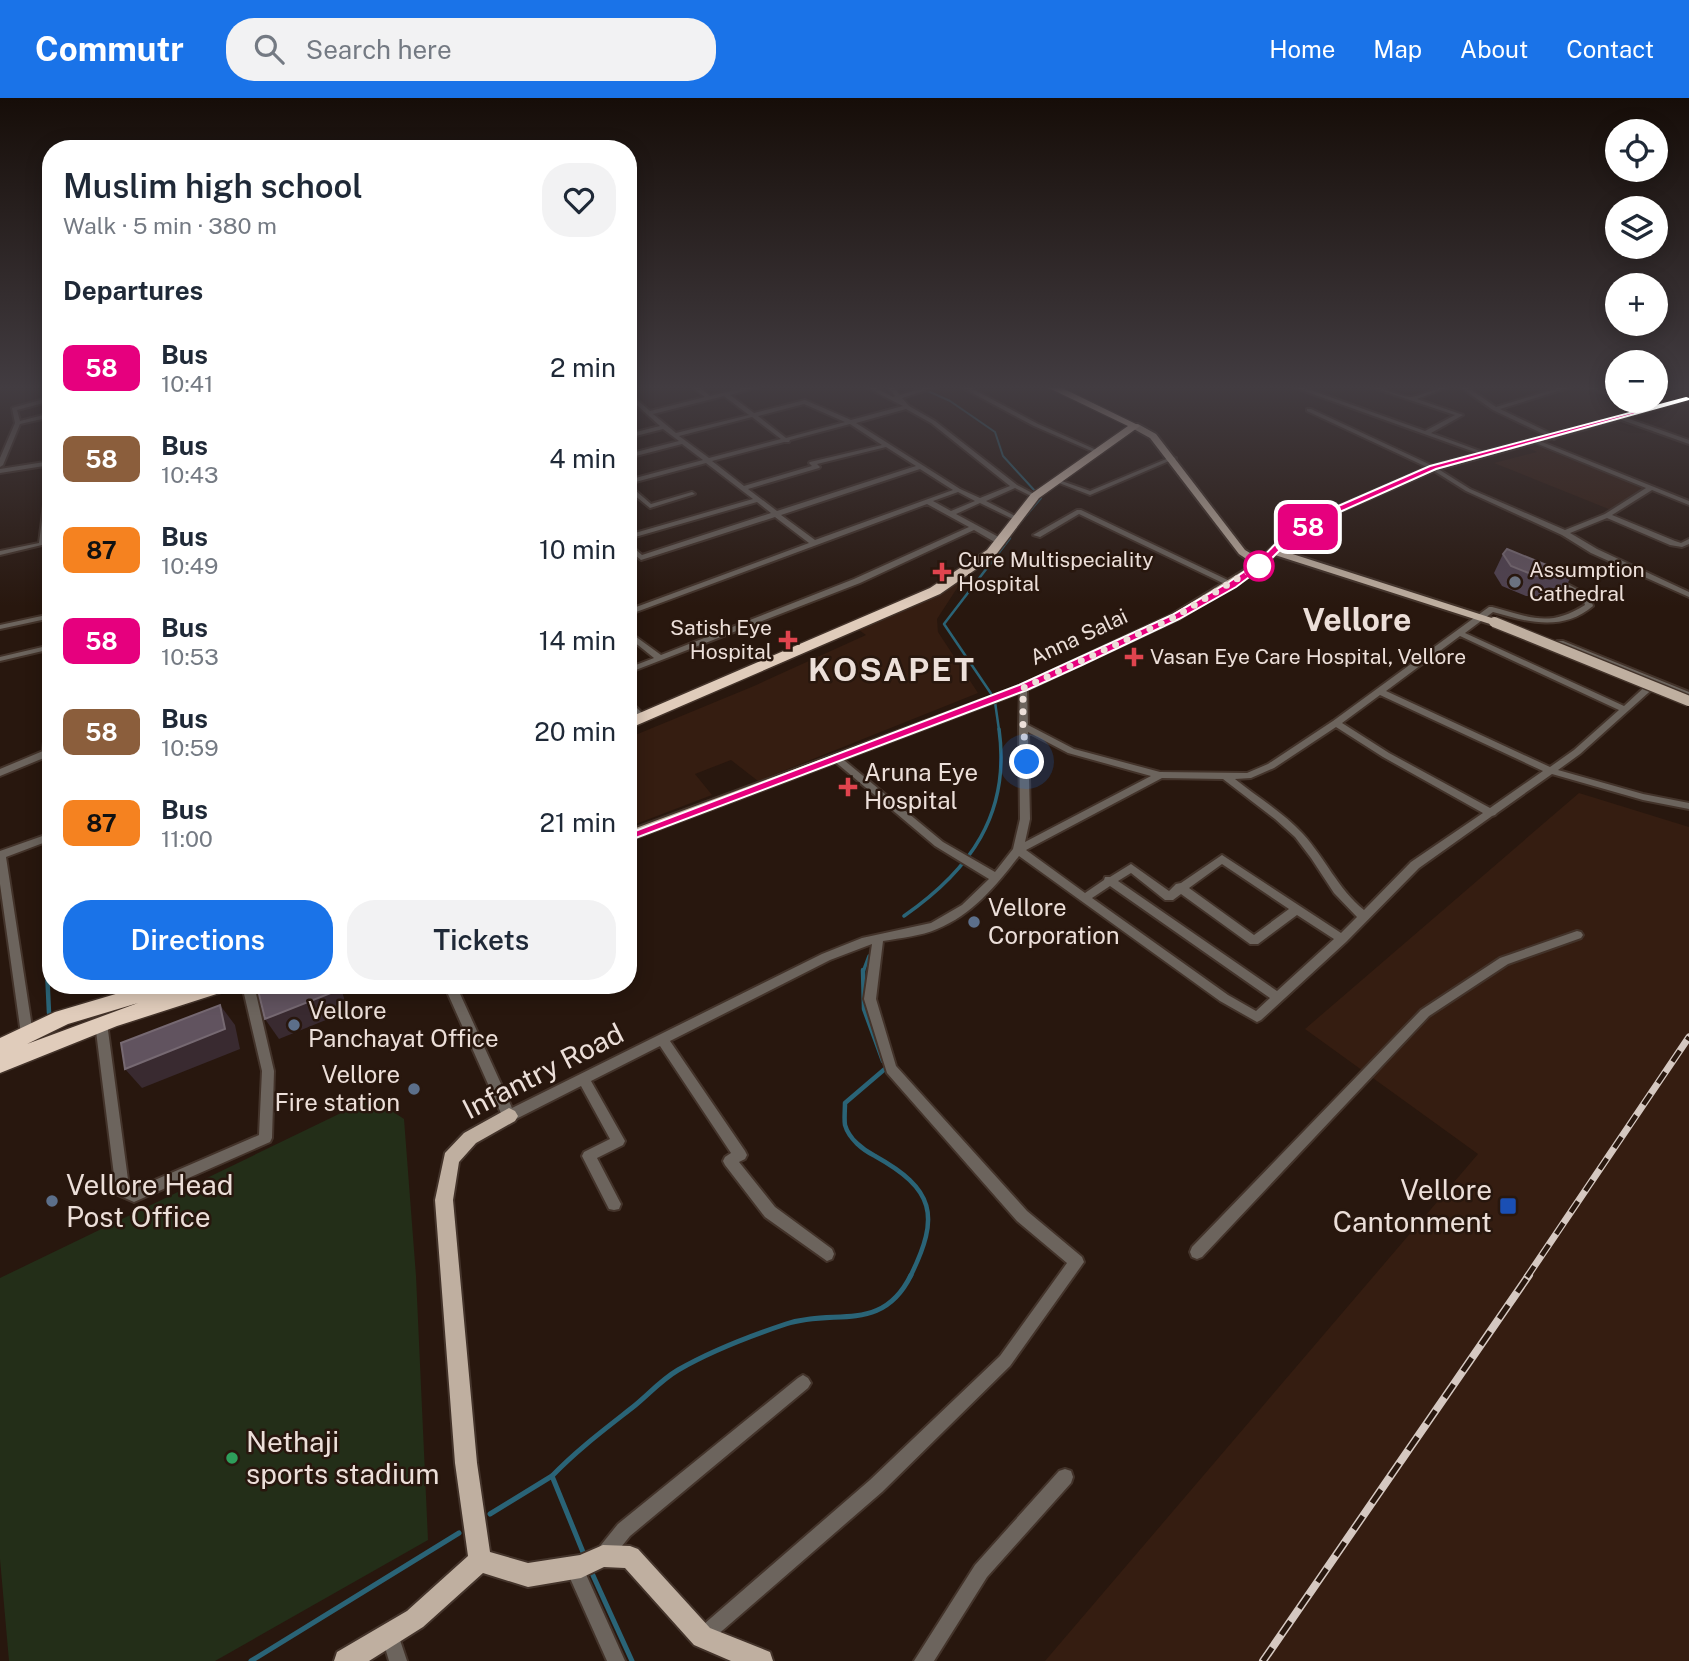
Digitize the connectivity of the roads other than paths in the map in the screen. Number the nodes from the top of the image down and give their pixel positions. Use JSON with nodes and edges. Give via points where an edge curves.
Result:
{"nodes":[{"id":1,"x":712,"y":460,"type":"edge"},
{"id":2,"x":825,"y":460,"type":"edge"},
{"id":3,"x":910,"y":460,"type":"edge"},
{"id":4,"x":982,"y":460,"type":"edge"},
{"id":5,"x":1087,"y":460,"type":"edge"},
{"id":6,"x":1168,"y":460,"type":"edge"},
{"id":7,"x":1174,"y":460,"type":"edge"},
{"id":8,"x":1416,"y":460,"type":"edge"},
{"id":9,"x":1463,"y":460,"type":"edge"},
{"id":10,"x":1582,"y":460,"type":"edge"},
{"id":11,"x":708,"y":461,"type":"junction"},
{"id":12,"x":42,"y":465,"type":"edge"},
{"id":13,"x":920,"y":467,"type":"junction"},
{"id":14,"x":1433,"y":468,"type":"junction"},
{"id":15,"x":0,"y":471,"type":"edge"},
{"id":16,"x":1057,"y":481,"type":"junction"},
{"id":17,"x":637,"y":482,"type":"edge"},
{"id":18,"x":1015,"y":486,"type":"junction"},
{"id":19,"x":743,"y":488,"type":"junction"},
{"id":20,"x":1651,"y":488,"type":"junction"},
{"id":21,"x":958,"y":490,"type":"junction"},
{"id":22,"x":637,"y":494,"type":"edge"},
{"id":23,"x":692,"y":494,"type":"dead end"},
{"id":24,"x":1035,"y":496,"type":"junction"},
{"id":25,"x":756,"y":500,"type":"junction"},
{"id":26,"x":927,"y":501,"type":"junction"},
{"id":27,"x":976,"y":501,"type":"junction"},
{"id":28,"x":1689,"y":503,"type":"edge"},
{"id":29,"x":950,"y":514,"type":"junction"},
{"id":30,"x":774,"y":515,"type":"junction"},
{"id":31,"x":1607,"y":515,"type":"junction"},
{"id":32,"x":1017,"y":519,"type":"junction"},
{"id":33,"x":975,"y":527,"type":"junction"},
{"id":34,"x":1565,"y":533,"type":"junction"},
{"id":35,"x":637,"y":534,"type":"edge"},
{"id":36,"x":1037,"y":535,"type":"dead end"},
{"id":37,"x":1689,"y":541,"type":"edge"},
{"id":38,"x":1000,"y":542,"type":"junction"},
{"id":39,"x":42,"y":544,"type":"edge"},
{"id":40,"x":814,"y":544,"type":"junction"},
{"id":41,"x":42,"y":549,"type":"edge"},
{"id":42,"x":31,"y":551,"type":"dead end"},
{"id":43,"x":1272,"y":551,"type":"junction"},
{"id":44,"x":0,"y":553,"type":"edge"},
{"id":45,"x":637,"y":554,"type":"edge"},
{"id":46,"x":1261,"y":564,"type":"junction"},
{"id":47,"x":1544,"y":577,"type":"edge"},
{"id":48,"x":1232,"y":584,"type":"junction"},
{"id":49,"x":1689,"y":596,"type":"edge"},
{"id":50,"x":637,"y":610,"type":"edge"},
{"id":51,"x":1478,"y":617,"type":"junction"},
{"id":52,"x":42,"y":618,"type":"edge"},
{"id":53,"x":0,"y":627,"type":"edge"},
{"id":54,"x":1459,"y":633,"type":"junction"},
{"id":55,"x":637,"y":640,"type":"edge"},
{"id":56,"x":42,"y":649,"type":"edge"},
{"id":57,"x":660,"y":658,"type":"junction"},
{"id":58,"x":0,"y":659,"type":"edge"},
{"id":59,"x":637,"y":667,"type":"edge"},
{"id":60,"x":1657,"y":681,"type":"junction"},
{"id":61,"x":1023,"y":688,"type":"junction"},
{"id":62,"x":1379,"y":691,"type":"junction"},
{"id":63,"x":1689,"y":695,"type":"edge"},
{"id":64,"x":1689,"y":701,"type":"edge"},
{"id":65,"x":1625,"y":710,"type":"junction"},
{"id":66,"x":637,"y":713,"type":"edge"},
{"id":67,"x":642,"y":718,"type":"junction"},
{"id":68,"x":637,"y":720,"type":"edge"},
{"id":69,"x":1336,"y":723,"type":"junction"},
{"id":70,"x":1023,"y":726,"type":"junction"},
{"id":71,"x":42,"y":756,"type":"edge"},
{"id":72,"x":836,"y":758,"type":"junction"},
{"id":73,"x":1549,"y":770,"type":"junction"},
{"id":74,"x":0,"y":773,"type":"edge"},
{"id":75,"x":1160,"y":775,"type":"junction"},
{"id":76,"x":1224,"y":775,"type":"junction"},
{"id":77,"x":1689,"y":806,"type":"edge"},
{"id":78,"x":1492,"y":813,"type":"junction"},
{"id":79,"x":637,"y":833,"type":"edge"},
{"id":80,"x":42,"y":839,"type":"edge"},
{"id":81,"x":1018,"y":850,"type":"junction"},
{"id":82,"x":1,"y":852,"type":"edge"},
{"id":83,"x":996,"y":878,"type":"junction"},
{"id":84,"x":1109,"y":880,"type":"junction"},
{"id":85,"x":1180,"y":887,"type":"junction"},
{"id":86,"x":1086,"y":897,"type":"junction"},
{"id":87,"x":1296,"y":910,"type":"junction"},
{"id":88,"x":1363,"y":916,"type":"junction"},
{"id":89,"x":1577,"y":935,"type":"dead end"},
{"id":90,"x":878,"y":939,"type":"junction"},
{"id":91,"x":1342,"y":939,"type":"junction"},
{"id":92,"x":143,"y":994,"type":"edge"},
{"id":93,"x":193,"y":994,"type":"edge"},
{"id":94,"x":250,"y":994,"type":"edge"},
{"id":95,"x":454,"y":994,"type":"edge"},
{"id":96,"x":1278,"y":998,"type":"junction"},
{"id":97,"x":101,"y":1023,"type":"junction"},
{"id":98,"x":27,"y":1034,"type":"junction"},
{"id":99,"x":663,"y":1041,"type":"junction"},
{"id":100,"x":0,"y":1047,"type":"edge"},
{"id":101,"x":0,"y":1064,"type":"edge"},
{"id":102,"x":584,"y":1079,"type":"junction"},
{"id":103,"x":509,"y":1116,"type":"junction"},
{"id":104,"x":614,"y":1204,"type":"dead end"},
{"id":105,"x":1197,"y":1252,"type":"dead end"},
{"id":106,"x":827,"y":1254,"type":"dead end"},
{"id":107,"x":803,"y":1384,"type":"dead end"},
{"id":108,"x":1065,"y":1477,"type":"dead end"},
{"id":109,"x":603,"y":1556,"type":"junction"},
{"id":110,"x":480,"y":1561,"type":"junction"},
{"id":111,"x":574,"y":1567,"type":"junction"},
{"id":112,"x":390,"y":1634,"type":"junction"},
{"id":113,"x":702,"y":1637,"type":"junction"},
{"id":114,"x":346,"y":1661,"type":"edge"},
{"id":115,"x":398,"y":1661,"type":"edge"},
{"id":116,"x":616,"y":1661,"type":"edge"},
{"id":117,"x":761,"y":1661,"type":"edge"},
{"id":118,"x":923,"y":1661,"type":"edge"}],
"edges":[{"from":1,"to":11,"type":"street"},
{"from":2,"to":19,"type":"street","via":[[812,463],[817,467]]},
{"from":3,"to":13,"type":"street"},
{"from":4,"to":18,"type":"street"},
{"from":5,"to":16,"type":"highway"},
{"from":6,"to":16,"type":"street","via":[[1090,493]]},
{"from":7,"to":46,"type":"main road","via":[[1242,552]]},
{"from":8,"to":14,"type":"street"},
{"from":9,"to":14,"type":"main road","name":"Anna Salai"},
{"from":10,"to":20,"type":"street"},
{"from":11,"to":17,"type":"street"},
{"from":11,"to":19,"type":"street"},
{"from":12,"to":15,"type":"street"},
{"from":13,"to":21,"type":"street"},
{"from":13,"to":30,"type":"street"},
{"from":14,"to":34,"type":"street","via":[[1468,490]]},
{"from":14,"to":43,"type":"main road","name":"Anna Salai","via":[[1339,509]]},
{"from":16,"to":24,"type":"highway"},
{"from":18,"to":24,"type":"street"},
{"from":18,"to":27,"type":"street"},
{"from":19,"to":25,"type":"street"},
{"from":20,"to":28,"type":"street"},
{"from":20,"to":31,"type":"street"},
{"from":21,"to":26,"type":"street"},
{"from":21,"to":27,"type":"street"},
{"from":22,"to":23,"type":"street","via":[[650,506]]},
{"from":24,"to":32,"type":"highway"},
{"from":25,"to":30,"type":"street"},
{"from":25,"to":35,"type":"street"},
{"from":26,"to":29,"type":"street"},
{"from":26,"to":40,"type":"street"},
{"from":27,"to":29,"type":"street"},
{"from":27,"to":32,"type":"street"},
{"from":29,"to":33,"type":"street"},
{"from":30,"to":40,"type":"street"},
{"from":30,"to":45,"type":"street","via":[[641,558]]},
{"from":31,"to":34,"type":"street"},
{"from":31,"to":37,"type":"street","via":[[1682,545]]},
{"from":32,"to":38,"type":"highway"},
{"from":33,"to":38,"type":"street"},
{"from":33,"to":57,"type":"street","via":[[857,581]]},
{"from":34,"to":49,"type":"street"},
{"from":36,"to":48,"type":"street","via":[[1079,511]]},
{"from":38,"to":67,"type":"highway","via":[[971,569],[935,591]]},
{"from":39,"to":44,"type":"street"},
{"from":40,"to":50,"type":"street"},
{"from":41,"to":42,"type":"street"},
{"from":43,"to":46,"type":"main road","name":"Anna Salai"},
{"from":43,"to":51,"type":"main road"},
{"from":46,"to":48,"type":"main road","name":"Anna Salai"},
{"from":47,"to":51,"type":"street","via":[[1587,598],[1589,606],[1560,623],[1492,609]]},
{"from":48,"to":61,"type":"main road","name":"Anna Salai","via":[[1156,627]]},
{"from":51,"to":54,"type":"street"},
{"from":51,"to":60,"type":"street","via":[[1520,628]]},
{"from":51,"to":64,"type":"main road","bridge":true},
{"from":52,"to":53,"type":"street"},
{"from":54,"to":62,"type":"street"},
{"from":54,"to":65,"type":"street"},
{"from":55,"to":57,"type":"street"},
{"from":56,"to":58,"type":"street"},
{"from":57,"to":59,"type":"street"},
{"from":60,"to":63,"type":"street"},
{"from":60,"to":65,"type":"street"},
{"from":61,"to":70,"type":"street","name":"Infantry Road"},
{"from":61,"to":72,"type":"main road","name":"Anna Salai"},
{"from":62,"to":69,"type":"street"},
{"from":62,"to":73,"type":"street"},
{"from":65,"to":73,"type":"street"},
{"from":66,"to":67,"type":"street"},
{"from":67,"to":68,"type":"highway"},
{"from":69,"to":76,"type":"street","via":[[1272,766],[1248,776]]},
{"from":69,"to":78,"type":"street"},
{"from":70,"to":75,"type":"street","via":[[1071,751]]},
{"from":70,"to":81,"type":"street","name":"Infantry Road","via":[[1025,819]]},
{"from":71,"to":74,"type":"street"},
{"from":72,"to":79,"type":"main road","name":"Anna Salai"},
{"from":72,"to":83,"type":"street","via":[[962,862]]},
{"from":73,"to":77,"type":"street"},
{"from":73,"to":78,"type":"street"},
{"from":75,"to":76,"type":"street"},
{"from":75,"to":81,"type":"street"},
{"from":76,"to":88,"type":"street","via":[[1307,844],[1340,898]]},
{"from":78,"to":88,"type":"street","via":[[1415,865]]},
{"from":80,"to":82,"type":"street"},
{"from":81,"to":83,"type":"street","name":"Infantry Road"},
{"from":81,"to":86,"type":"street"},
{"from":82,"to":98,"type":"street"},
{"from":83,"to":90,"type":"street","name":"Infantry Road","via":[[966,908],[934,926]]},
{"from":84,"to":85,"type":"street","via":[[1131,868],[1169,897]]},
{"from":84,"to":86,"type":"street"},
{"from":84,"to":96,"type":"street"},
{"from":85,"to":87,"type":"street","via":[[1222,859]]},
{"from":85,"to":87,"type":"street","via":[[1254,941]]},
{"from":86,"to":96,"type":"street","via":[[1257,1017]]},
{"from":87,"to":91,"type":"street"},
{"from":88,"to":91,"type":"street"},
{"from":89,"to":105,"type":"street","via":[[1504,961],[1425,1013]]},
{"from":90,"to":99,"type":"street","name":"Infantry Road","via":[[826,957]]},
{"from":90,"to":113,"type":"street","via":[[870,999],[891,1069],[1022,1216],[1077,1262],[1005,1361],[876,1486]]},
{"from":91,"to":96,"type":"street"},
{"from":92,"to":98,"type":"highway","via":[[62,1018]]},
{"from":93,"to":97,"type":"highway"},
{"from":94,"to":97,"type":"street","via":[[268,1070],[265,1138],[134,1196],[123,1191]]},
{"from":95,"to":103,"type":"street"},
{"from":97,"to":101,"type":"highway"},
{"from":98,"to":100,"type":"highway"},
{"from":99,"to":102,"type":"street","name":"Infantry Road"},
{"from":99,"to":106,"type":"street","via":[[740,1155],[730,1161],[770,1212]]},
{"from":102,"to":103,"type":"street","name":"Infantry Road"},
{"from":102,"to":104,"type":"street","via":[[618,1141],[589,1156]]},
{"from":103,"to":110,"type":"main road","name":"Infantry Road","via":[[470,1138],[451,1159],[444,1200],[466,1463]]},
{"from":107,"to":109,"type":"street","via":[[624,1530]]},
{"from":108,"to":118,"type":"street","via":[[981,1571]]},
{"from":109,"to":111,"type":"main road"},
{"from":109,"to":113,"type":"main road","via":[[630,1557]]},
{"from":110,"to":111,"type":"main road","via":[[528,1574]]},
{"from":110,"to":112,"type":"main road","via":[[415,1619]]},
{"from":111,"to":116,"type":"street"},
{"from":112,"to":114,"type":"main road"},
{"from":112,"to":115,"type":"street"},
{"from":113,"to":117,"type":"main road"}]}
